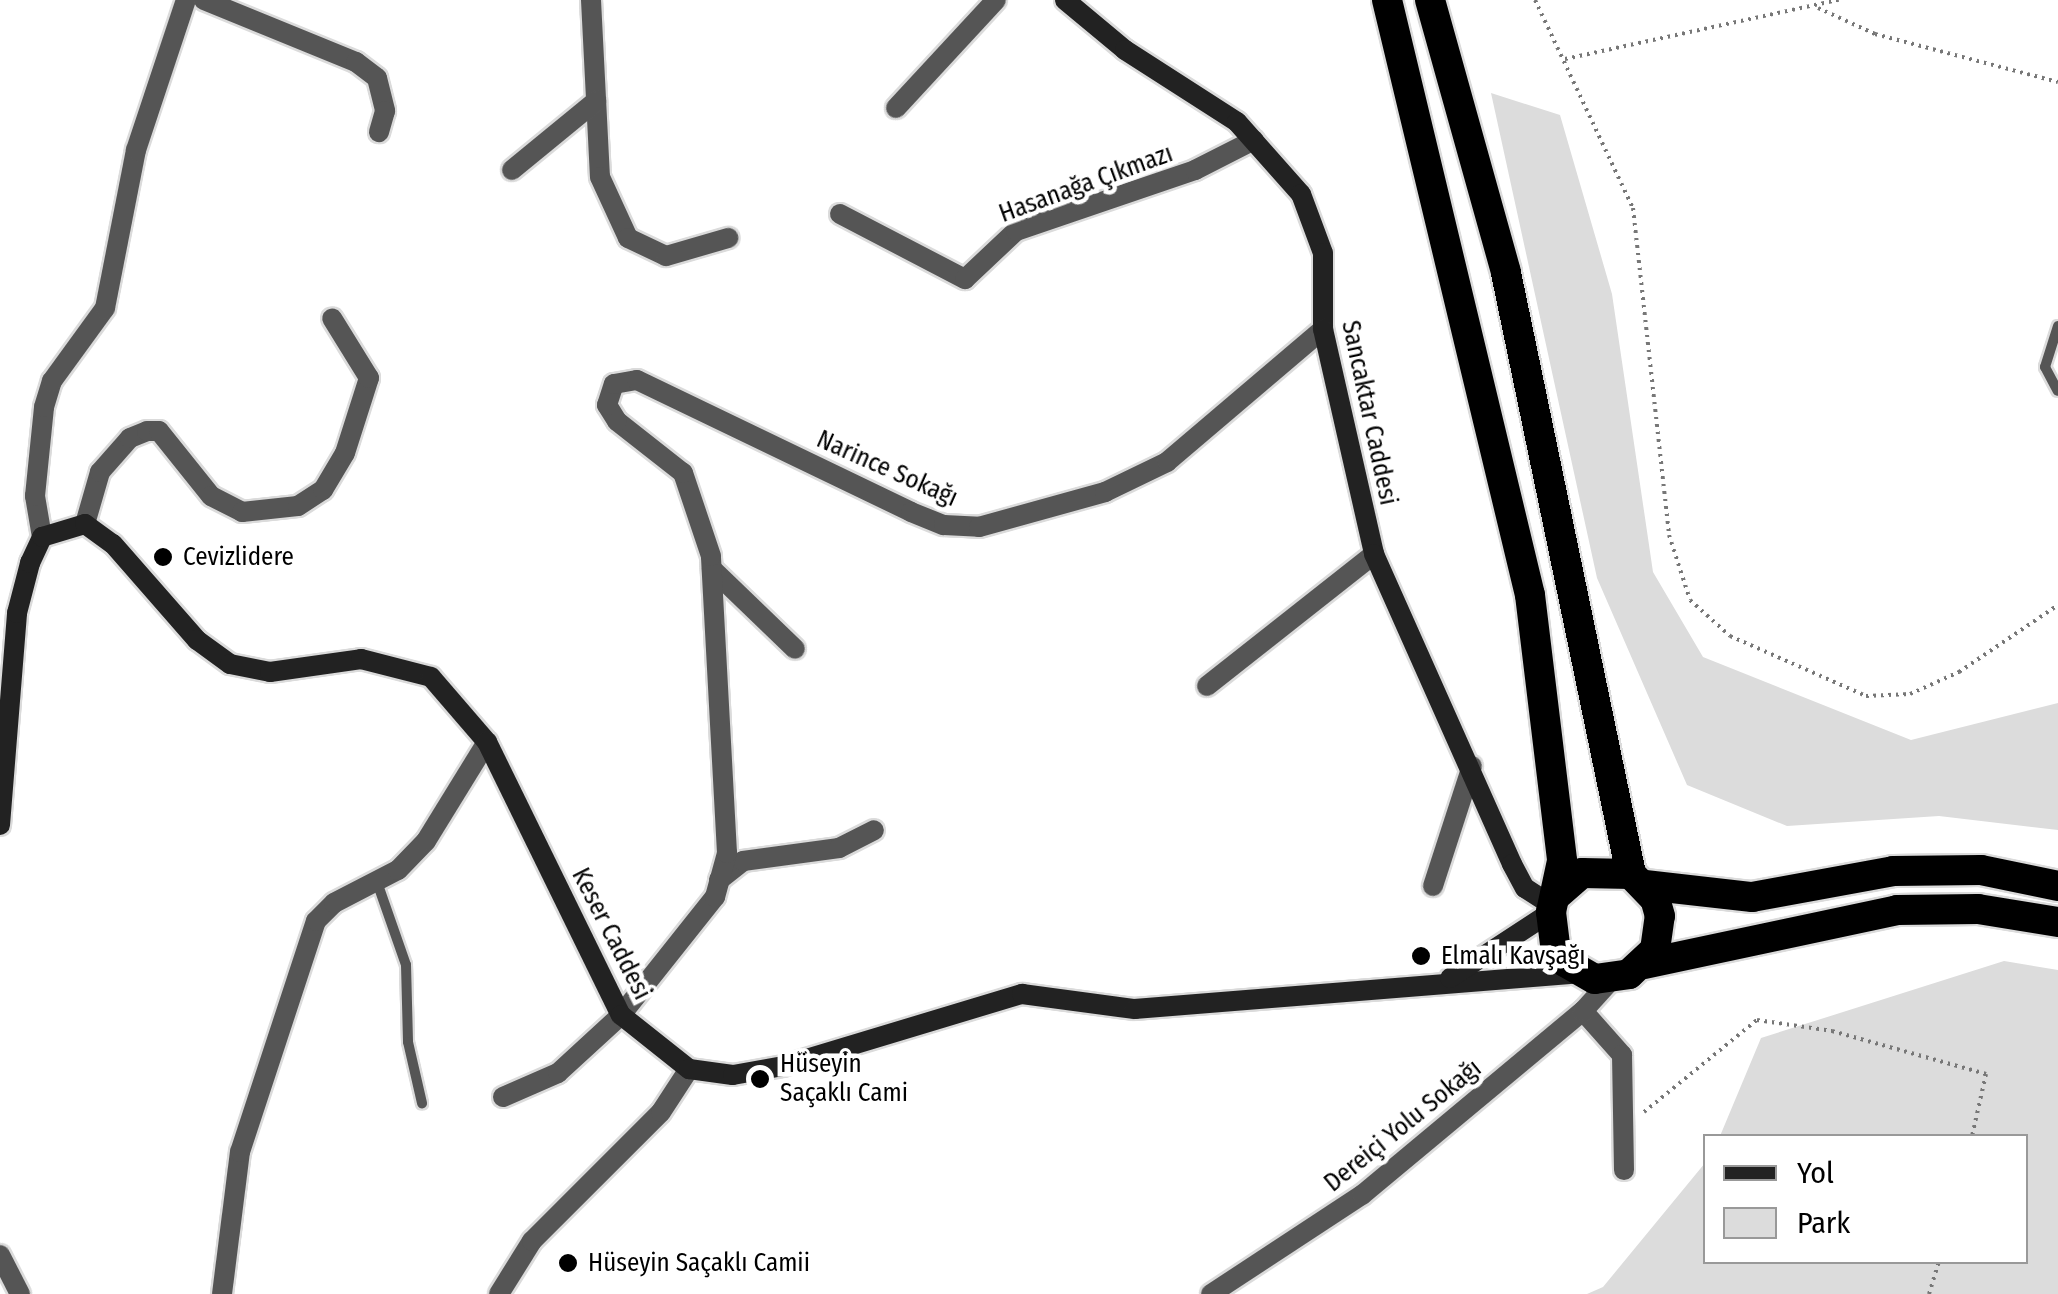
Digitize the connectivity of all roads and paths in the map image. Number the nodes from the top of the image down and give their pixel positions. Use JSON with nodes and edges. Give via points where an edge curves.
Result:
{"nodes":[{"id":1,"x":185,"y":0,"type":"edge"},
{"id":2,"x":591,"y":0,"type":"edge"},
{"id":3,"x":996,"y":0,"type":"edge"},
{"id":4,"x":1064,"y":0,"type":"edge"},
{"id":5,"x":1387,"y":0,"type":"edge"},
{"id":6,"x":1430,"y":0,"type":"edge"},
{"id":7,"x":1535,"y":0,"type":"edge"},
{"id":8,"x":1839,"y":0,"type":"edge"},
{"id":9,"x":1818,"y":8,"type":"junction"},
{"id":10,"x":1565,"y":59,"type":"junction"},
{"id":11,"x":2058,"y":82,"type":"edge"},
{"id":12,"x":596,"y":101,"type":"junction"},
{"id":13,"x":896,"y":108,"type":"dead end"},
{"id":14,"x":379,"y":132,"type":"dead end"},
{"id":15,"x":1254,"y":140,"type":"junction"},
{"id":16,"x":512,"y":170,"type":"dead end"},
{"id":17,"x":840,"y":214,"type":"dead end"},
{"id":18,"x":728,"y":238,"type":"dead end"},
{"id":19,"x":332,"y":318,"type":"dead end"},
{"id":20,"x":2058,"y":326,"type":"edge"},
{"id":21,"x":1324,"y":329,"type":"junction"},
{"id":22,"x":2058,"y":392,"type":"edge"},
{"id":23,"x":85,"y":524,"type":"junction"},
{"id":24,"x":42,"y":537,"type":"junction"},
{"id":25,"x":1374,"y":554,"type":"junction"},
{"id":26,"x":712,"y":569,"type":"junction"},
{"id":27,"x":2058,"y":605,"type":"edge"},
{"id":28,"x":795,"y":649,"type":"dead end"},
{"id":29,"x":1207,"y":686,"type":"dead end"},
{"id":30,"x":486,"y":742,"type":"junction"},
{"id":31,"x":1472,"y":766,"type":"junction"},
{"id":32,"x":0,"y":825,"type":"edge"},
{"id":33,"x":874,"y":830,"type":"dead end"},
{"id":34,"x":719,"y":880,"type":"junction"},
{"id":35,"x":1638,"y":880,"type":"junction"},
{"id":36,"x":377,"y":882,"type":"junction"},
{"id":37,"x":1433,"y":886,"type":"dead end"},
{"id":38,"x":2058,"y":886,"type":"edge"},
{"id":39,"x":1554,"y":904,"type":"junction"},
{"id":40,"x":2058,"y":922,"type":"edge"},
{"id":41,"x":1644,"y":964,"type":"junction"},
{"id":42,"x":1580,"y":974,"type":"junction"},
{"id":43,"x":1448,"y":979,"type":"junction"},
{"id":44,"x":1612,"y":979,"type":"junction"},
{"id":45,"x":1583,"y":1010,"type":"junction"},
{"id":46,"x":621,"y":1014,"type":"junction"},
{"id":47,"x":689,"y":1069,"type":"junction"},
{"id":48,"x":502,"y":1096,"type":"dead end"},
{"id":49,"x":422,"y":1103,"type":"dead end"},
{"id":50,"x":1623,"y":1133,"type":"junction"},
{"id":51,"x":1972,"y":1134,"type":"edge"},
{"id":52,"x":1624,"y":1170,"type":"dead end"},
{"id":53,"x":0,"y":1255,"type":"edge"},
{"id":54,"x":1937,"y":1264,"type":"edge"},
{"id":55,"x":20,"y":1294,"type":"edge"},
{"id":56,"x":222,"y":1294,"type":"edge"},
{"id":57,"x":499,"y":1294,"type":"edge"},
{"id":58,"x":1211,"y":1294,"type":"edge"},
{"id":59,"x":1929,"y":1294,"type":"edge"}],
"edges":[{"from":1,"to":14,"type":"street","via":[[356,62],[377,78],[385,111]]},
{"from":1,"to":24,"type":"street","via":[[136,150],[105,308],[52,381],[44,406],[35,496]]},
{"from":2,"to":12,"type":"street"},
{"from":3,"to":13,"type":"street"},
{"from":4,"to":15,"type":"street","name":"Sancaktar Caddesi"},
{"from":5,"to":39,"type":"highway","via":[[1530,595],[1562,861]]},
{"from":6,"to":35,"type":"highway","via":[[1506,273]]},
{"from":7,"to":10,"type":"path"},
{"from":8,"to":9,"type":"path"},
{"from":9,"to":10,"type":"path"},
{"from":9,"to":11,"type":"path","via":[[1892,39]]},
{"from":10,"to":27,"type":"path","via":[[1633,208],[1669,535],[1690,600],[1730,636],[1866,696],[1910,694],[1960,672]]},
{"from":12,"to":16,"type":"street"},
{"from":12,"to":18,"type":"street","via":[[600,178],[628,238],[666,256]]},
{"from":15,"to":17,"type":"street","name":"Hasanağa Çıkmazı","via":[[1196,170],[1016,231],[965,279]]},
{"from":15,"to":21,"type":"street","name":"Sancaktar Caddesi","via":[[1301,194],[1323,253]]},
{"from":19,"to":23,"type":"street","via":[[369,378],[346,453],[323,490],[298,506],[242,512],[212,496],[159,432],[147,431],[130,438],[100,472]]},
{"from":20,"to":22,"type":"lane","via":[[2045,367]]},
{"from":21,"to":25,"type":"street","name":"Sancaktar Caddesi"},
{"from":21,"to":26,"type":"street","name":"Narince Sokağı","via":[[1168,462],[1106,492],[979,528],[944,525],[912,512],[637,380],[614,384],[607,405],[617,422],[682,473]]},
{"from":23,"to":24,"type":"street"},
{"from":23,"to":30,"type":"street","name":"Keser Caddesi","via":[[113,544],[197,640],[230,664],[270,672],[361,658],[395,664],[431,676]]},
{"from":24,"to":32,"type":"street","via":[[16,613]]},
{"from":25,"to":29,"type":"street"},
{"from":25,"to":31,"type":"street","name":"Sancaktar Caddesi"},
{"from":26,"to":28,"type":"street","name":"Narince Sokağı"},
{"from":26,"to":34,"type":"street","name":"Narince Sokağı","via":[[727,853]]},
{"from":30,"to":36,"type":"street","via":[[426,842]]},
{"from":30,"to":46,"type":"street","name":"Keser Caddesi"},
{"from":31,"to":37,"type":"street"},
{"from":31,"to":39,"type":"street","name":"Sancaktar Caddesi","via":[[1525,888]]},
{"from":33,"to":34,"type":"street","via":[[839,848],[743,861]]},
{"from":34,"to":46,"type":"street","name":"Narince Sokağı","via":[[714,897]]},
{"from":35,"to":38,"type":"highway","via":[[1752,897],[1894,870],[1982,870]]},
{"from":35,"to":39,"type":"highway","via":[[1582,873]]},
{"from":35,"to":41,"type":"highway","via":[[1655,899],[1660,933]]},
{"from":36,"to":49,"type":"lane","via":[[406,965],[408,1042]]},
{"from":36,"to":56,"type":"street","via":[[324,910],[297,964],[240,1152]]},
{"from":39,"to":42,"type":"highway","via":[[1554,948]]},
{"from":39,"to":43,"type":"street"},
{"from":40,"to":41,"type":"highway","via":[[1978,909],[1897,910]]},
{"from":41,"to":44,"type":"highway"},
{"from":42,"to":43,"type":"street"},
{"from":42,"to":44,"type":"highway"},
{"from":43,"to":47,"type":"street","via":[[1135,1009],[1022,994],[784,1066],[734,1075]]},
{"from":44,"to":45,"type":"street","name":"Dereiçi Yolu Sokağı"},
{"from":45,"to":50,"type":"street","via":[[1622,1055]]},
{"from":45,"to":58,"type":"street","name":"Dereiçi Yolu Sokağı","via":[[1362,1195]]},
{"from":46,"to":47,"type":"street","name":"Keser Caddesi"},
{"from":46,"to":48,"type":"street","name":"Narince Sokağı","via":[[558,1073]]},
{"from":47,"to":57,"type":"street","via":[[661,1112],[532,1242]]},
{"from":50,"to":51,"type":"path","via":[[1686,1073],[1757,1020],[1832,1032],[1986,1074]]},
{"from":50,"to":52,"type":"street"},
{"from":53,"to":55,"type":"street"},
{"from":54,"to":59,"type":"path"}]}
